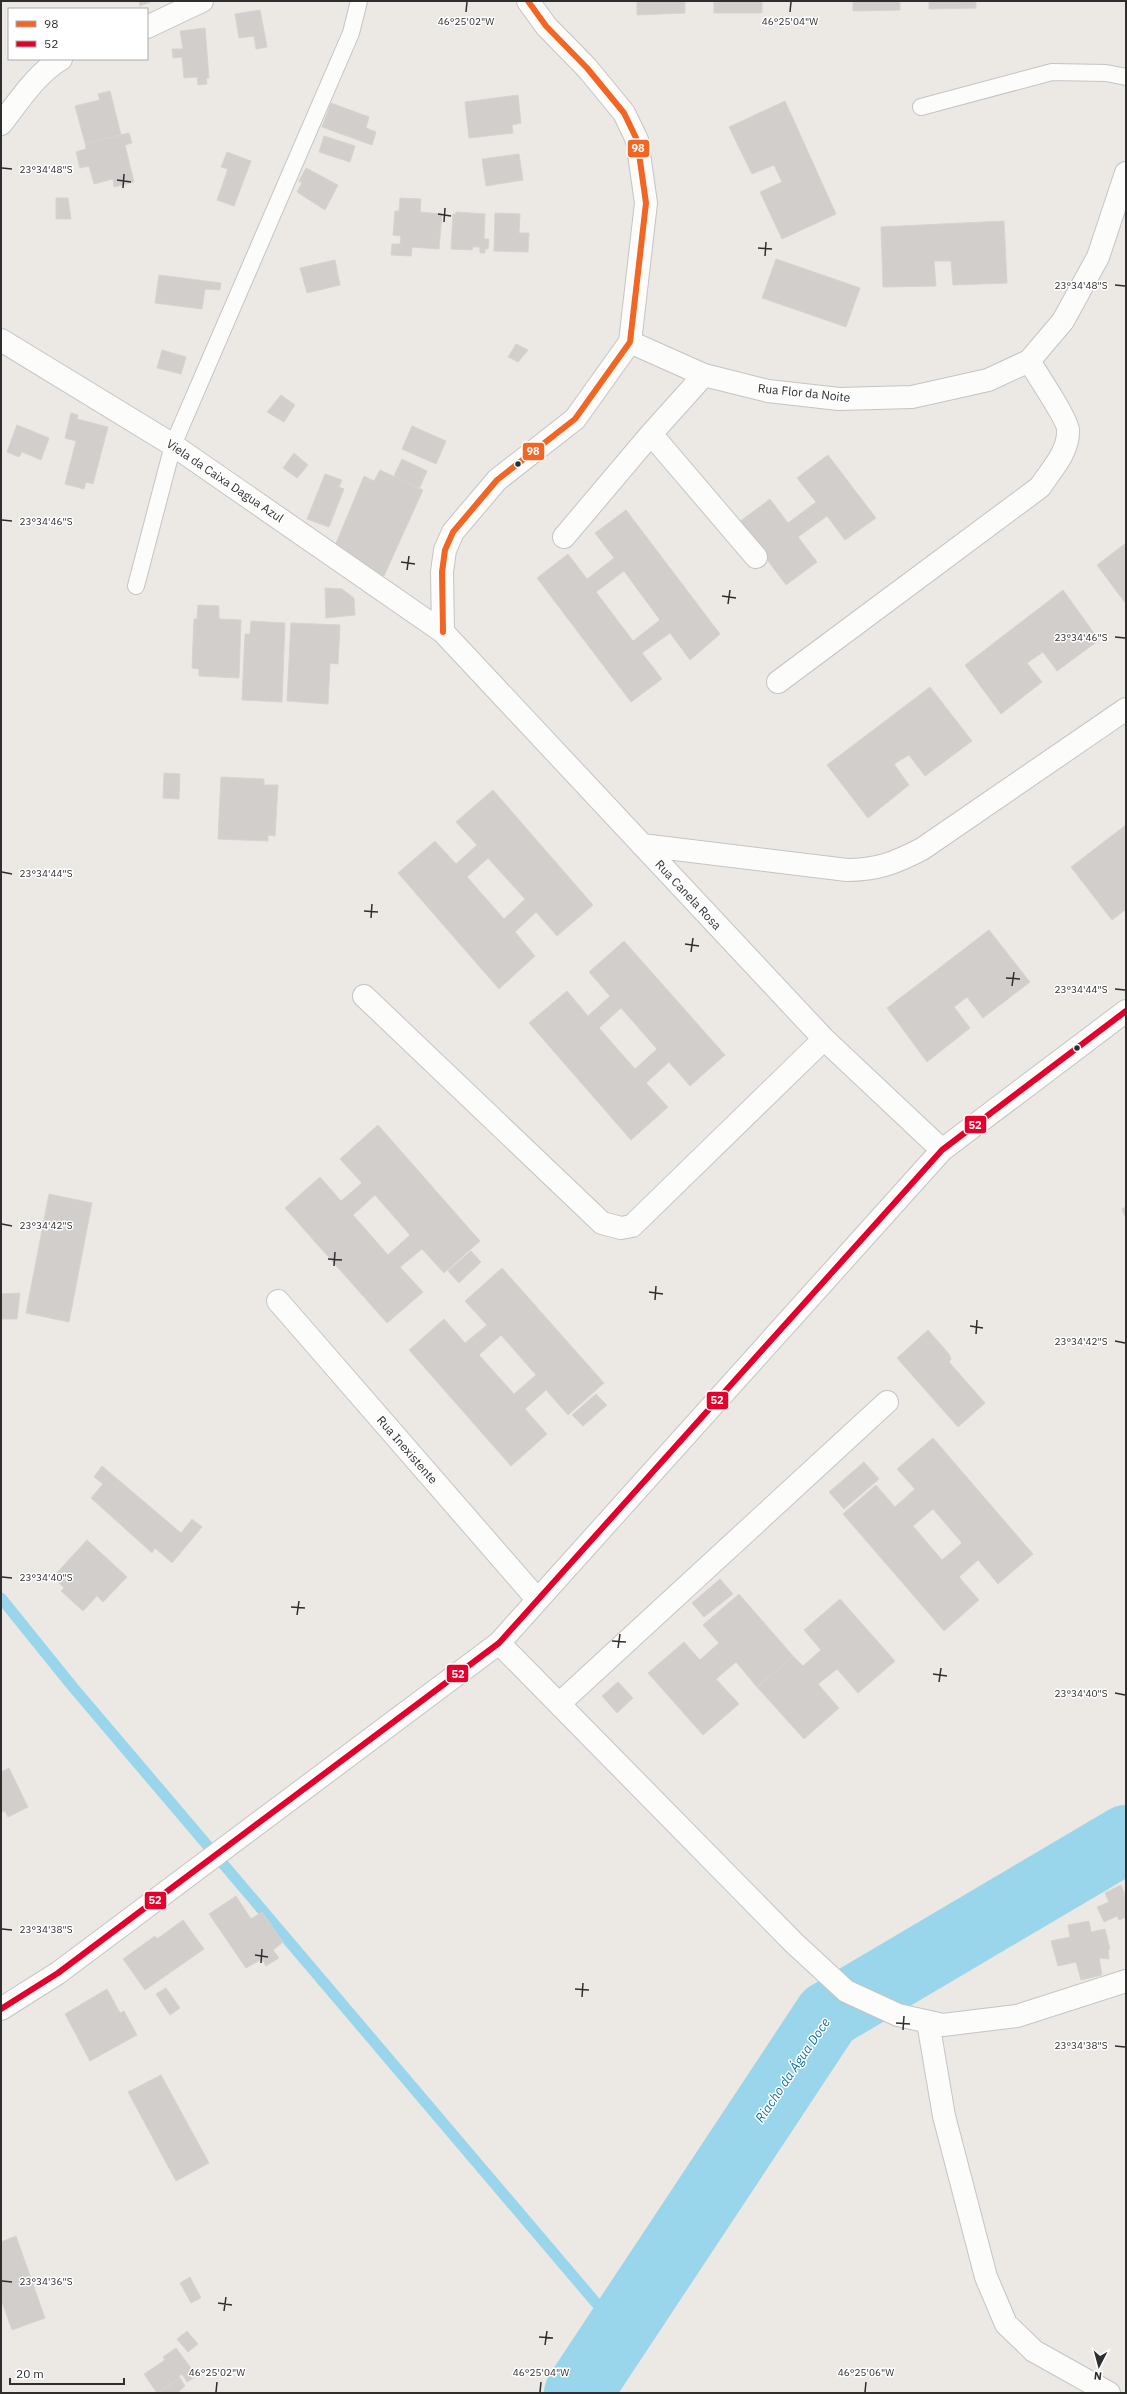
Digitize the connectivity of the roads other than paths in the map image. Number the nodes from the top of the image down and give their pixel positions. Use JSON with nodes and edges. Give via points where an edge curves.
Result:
{"nodes":[{"id":1,"x":202,"y":1,"type":"edge"},
{"id":2,"x":359,"y":1,"type":"edge"},
{"id":3,"x":528,"y":1,"type":"edge"},
{"id":4,"x":148,"y":27,"type":"edge"},
{"id":5,"x":60,"y":60,"type":"edge"},
{"id":6,"x":1126,"y":77,"type":"edge"},
{"id":7,"x":921,"y":107,"type":"dead end"},
{"id":8,"x":1,"y":124,"type":"edge"},
{"id":9,"x":1126,"y":173,"type":"edge"},
{"id":10,"x":1,"y":340,"type":"edge"},
{"id":11,"x":630,"y":342,"type":"junction"},
{"id":12,"x":1029,"y":361,"type":"junction"},
{"id":13,"x":704,"y":375,"type":"junction"},
{"id":14,"x":651,"y":434,"type":"junction"},
{"id":15,"x":173,"y":445,"type":"junction"},
{"id":16,"x":564,"y":537,"type":"dead end"},
{"id":17,"x":756,"y":558,"type":"dead end"},
{"id":18,"x":136,"y":586,"type":"dead end"},
{"id":19,"x":443,"y":632,"type":"junction"},
{"id":20,"x":778,"y":682,"type":"dead end"},
{"id":21,"x":1126,"y":709,"type":"edge"},
{"id":22,"x":642,"y":845,"type":"junction"},
{"id":23,"x":364,"y":996,"type":"dead end"},
{"id":24,"x":1126,"y":1011,"type":"edge"},
{"id":25,"x":824,"y":1039,"type":"junction"},
{"id":26,"x":942,"y":1150,"type":"junction"},
{"id":27,"x":278,"y":1301,"type":"dead end"},
{"id":28,"x":887,"y":1402,"type":"dead end"},
{"id":29,"x":537,"y":1599,"type":"junction"},
{"id":30,"x":499,"y":1642,"type":"junction"},
{"id":31,"x":560,"y":1703,"type":"junction"},
{"id":32,"x":1126,"y":1981,"type":"edge"},
{"id":33,"x":1,"y":2009,"type":"edge"},
{"id":34,"x":928,"y":2022,"type":"junction"},
{"id":35,"x":1109,"y":2393,"type":"edge"}],
"edges":[{"from":1,"to":4,"type":"street"},
{"from":2,"to":15,"type":"lane","via":[[351,33]]},
{"from":3,"to":11,"type":"street","via":[[546,26],[587,68],[624,113],[637,140],[646,203]]},
{"from":5,"to":8,"type":"street","via":[[30,86]]},
{"from":6,"to":7,"type":"lane","via":[[1106,73],[1052,72]]},
{"from":9,"to":12,"type":"street","name":"Rua Flor da Noite","via":[[1098,257],[1063,321]]},
{"from":10,"to":15,"type":"street","name":"Viela da Caixa Dagua Azul"},
{"from":11,"to":13,"type":"street","name":"Rua Flor da Noite"},
{"from":11,"to":19,"type":"street","via":[[575,419],[497,480],[453,532],[445,550],[442,572]]},
{"from":12,"to":13,"type":"street","name":"Rua Flor da Noite","via":[[988,380],[912,397],[839,399],[768,391]]},
{"from":12,"to":20,"type":"street","via":[[1068,429],[1066,446],[1040,487]]},
{"from":13,"to":14,"type":"street"},
{"from":14,"to":16,"type":"street"},
{"from":14,"to":17,"type":"street"},
{"from":15,"to":18,"type":"lane"},
{"from":15,"to":19,"type":"street","name":"Viela da Caixa Dagua Azul"},
{"from":19,"to":22,"type":"street","name":"Rua Canela Rosa"},
{"from":21,"to":22,"type":"street","via":[[922,849],[894,864],[866,870],[847,870]]},
{"from":22,"to":25,"type":"street","name":"Rua Canela Rosa"},
{"from":23,"to":25,"type":"street","via":[[602,1222],[621,1228],[632,1226]]},
{"from":24,"to":26,"type":"street"},
{"from":25,"to":26,"type":"street","name":"Rua Canela Rosa"},
{"from":26,"to":29,"type":"street"},
{"from":27,"to":29,"type":"street","name":"Rua Inexistente"},
{"from":28,"to":31,"type":"street"},
{"from":29,"to":30,"type":"street"},
{"from":30,"to":31,"type":"street"},
{"from":30,"to":33,"type":"street","via":[[58,1973]]},
{"from":31,"to":34,"type":"street","via":[[788,1938],[846,1991],[898,2015]]},
{"from":32,"to":34,"type":"street","via":[[1017,2016],[943,2025]]},
{"from":34,"to":35,"type":"street","via":[[944,2116],[986,2277],[1006,2324],[1034,2351]]}]}
